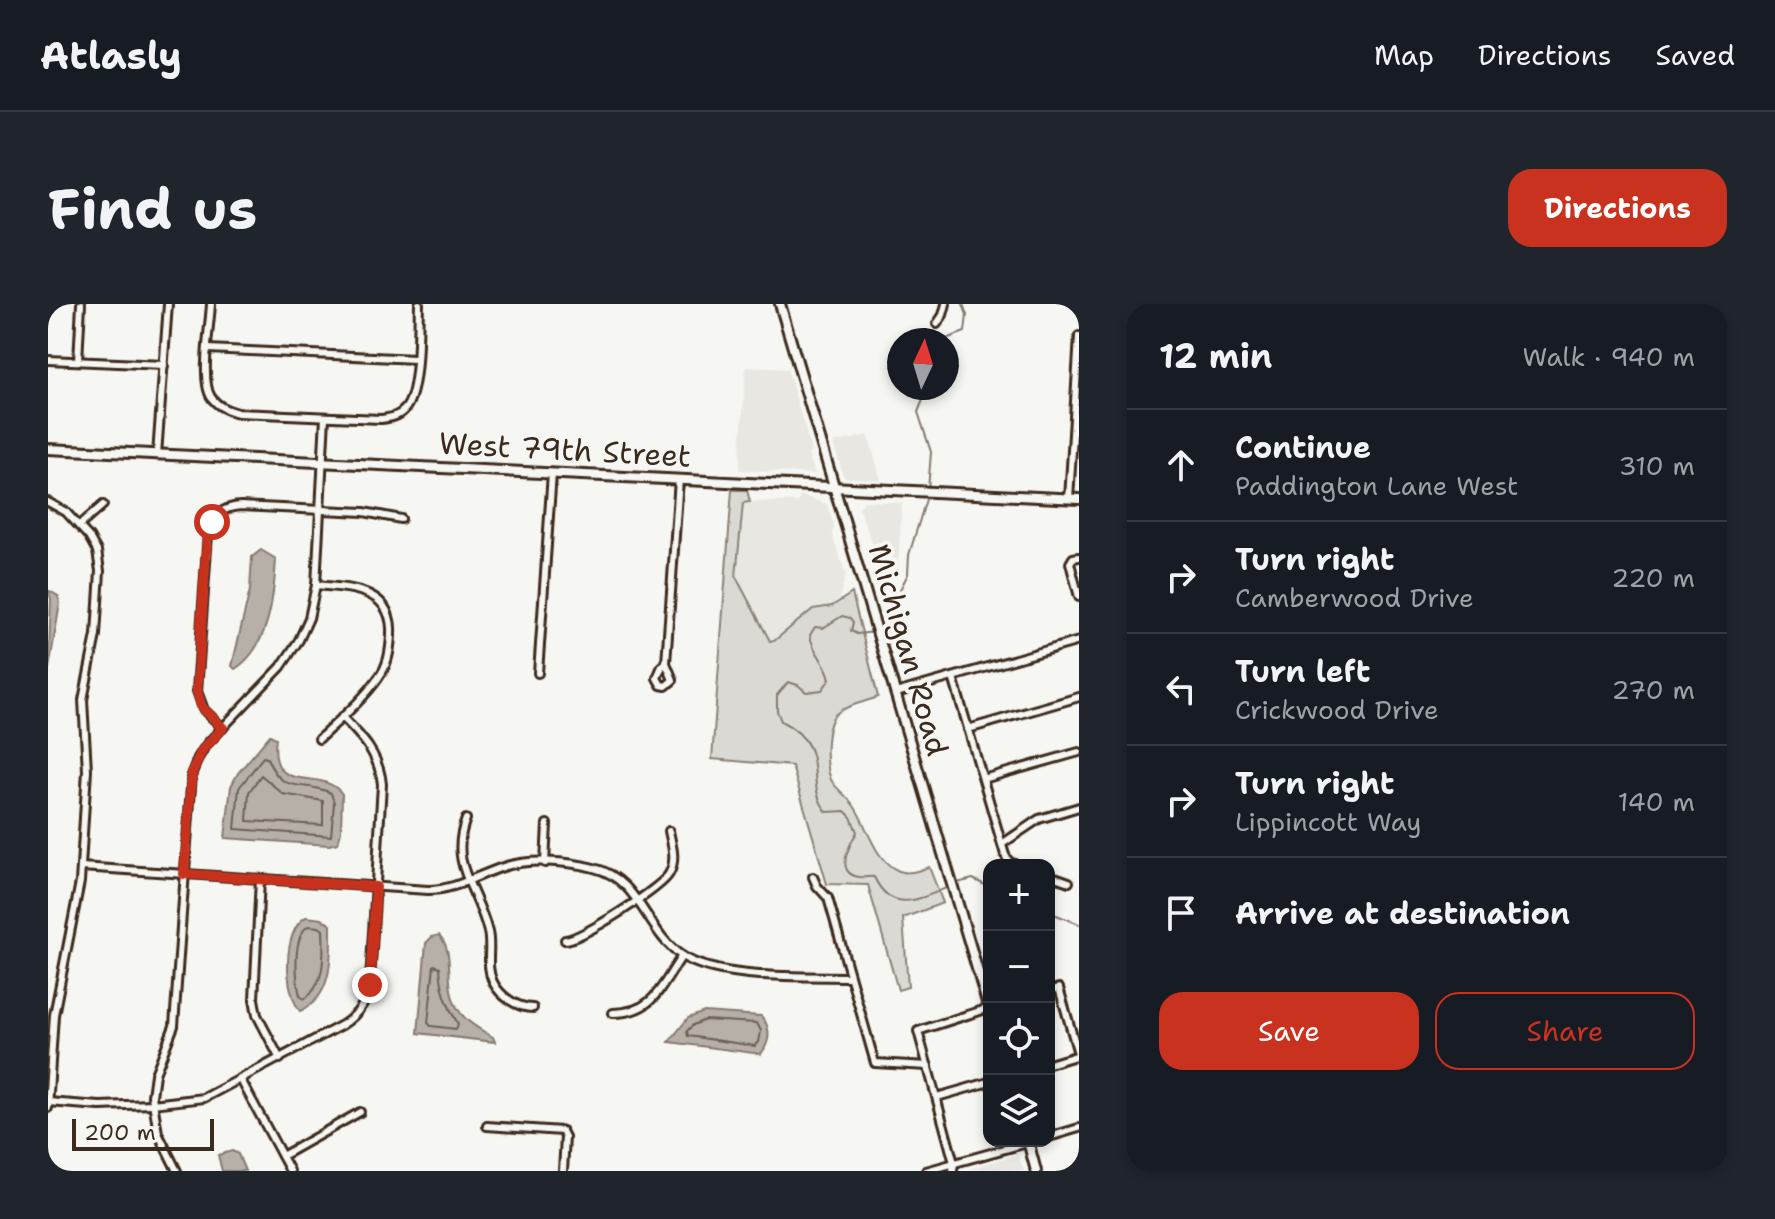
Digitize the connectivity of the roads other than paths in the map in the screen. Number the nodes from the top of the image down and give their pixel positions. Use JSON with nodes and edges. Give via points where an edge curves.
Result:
{"nodes":[{"id":1,"x":81,"y":304,"type":"edge"},
{"id":2,"x":168,"y":304,"type":"edge"},
{"id":3,"x":211,"y":304,"type":"edge"},
{"id":4,"x":419,"y":304,"type":"edge"},
{"id":5,"x":780,"y":304,"type":"edge"},
{"id":6,"x":946,"y":304,"type":"edge"},
{"id":7,"x":937,"y":324,"type":"dead end"},
{"id":8,"x":1079,"y":336,"type":"edge"},
{"id":9,"x":208,"y":349,"type":"junction"},
{"id":10,"x":415,"y":359,"type":"junction"},
{"id":11,"x":48,"y":360,"type":"edge"},
{"id":12,"x":78,"y":361,"type":"junction"},
{"id":13,"x":164,"y":365,"type":"junction"},
{"id":14,"x":1077,"y":408,"type":"edge"},
{"id":15,"x":325,"y":417,"type":"junction"},
{"id":16,"x":48,"y":449,"type":"edge"},
{"id":17,"x":157,"y":455,"type":"junction"},
{"id":18,"x":325,"y":462,"type":"junction"},
{"id":19,"x":552,"y":473,"type":"junction"},
{"id":20,"x":679,"y":479,"type":"junction"},
{"id":21,"x":835,"y":487,"type":"junction"},
{"id":22,"x":1074,"y":499,"type":"edge"},
{"id":23,"x":48,"y":502,"type":"edge"},
{"id":24,"x":103,"y":505,"type":"dead end"},
{"id":25,"x":321,"y":509,"type":"junction"},
{"id":26,"x":401,"y":519,"type":"dead end"},
{"id":27,"x":79,"y":526,"type":"junction"},
{"id":28,"x":1079,"y":557,"type":"edge"},
{"id":29,"x":316,"y":585,"type":"junction"},
{"id":30,"x":1079,"y":597,"type":"edge"},
{"id":31,"x":1079,"y":641,"type":"edge"},
{"id":32,"x":666,"y":663,"type":"dead end"},
{"id":33,"x":538,"y":673,"type":"dead end"},
{"id":34,"x":953,"y":677,"type":"junction"},
{"id":35,"x":896,"y":693,"type":"junction"},
{"id":36,"x":1079,"y":697,"type":"edge"},
{"id":37,"x":342,"y":717,"type":"junction"},
{"id":38,"x":223,"y":728,"type":"junction"},
{"id":39,"x":968,"y":729,"type":"junction"},
{"id":40,"x":319,"y":739,"type":"dead end"},
{"id":41,"x":1079,"y":752,"type":"edge"},
{"id":42,"x":983,"y":779,"type":"junction"},
{"id":43,"x":1079,"y":807,"type":"edge"},
{"id":44,"x":466,"y":819,"type":"dead end"},
{"id":45,"x":547,"y":824,"type":"dead end"},
{"id":46,"x":669,"y":831,"type":"dead end"},
{"id":47,"x":1002,"y":844,"type":"junction"},
{"id":48,"x":1008,"y":859,"type":"edge"},
{"id":49,"x":545,"y":863,"type":"junction"},
{"id":50,"x":81,"y":867,"type":"junction"},
{"id":51,"x":184,"y":874,"type":"junction"},
{"id":52,"x":813,"y":877,"type":"dead end"},
{"id":53,"x":1055,"y":877,"type":"edge"},
{"id":54,"x":260,"y":879,"type":"junction"},
{"id":55,"x":469,"y":881,"type":"junction"},
{"id":56,"x":1069,"y":882,"type":"dead end"},
{"id":57,"x":376,"y":887,"type":"junction"},
{"id":58,"x":637,"y":900,"type":"junction"},
{"id":59,"x":565,"y":940,"type":"dead end"},
{"id":60,"x":682,"y":956,"type":"junction"},
{"id":61,"x":850,"y":977,"type":"junction"},
{"id":62,"x":1055,"y":989,"type":"edge"},
{"id":63,"x":987,"y":1003,"type":"edge"},
{"id":64,"x":533,"y":1008,"type":"dead end"},
{"id":65,"x":983,"y":1011,"type":"edge"},
{"id":66,"x":613,"y":1013,"type":"dead end"},
{"id":67,"x":1079,"y":1056,"type":"edge"},
{"id":68,"x":280,"y":1059,"type":"junction"},
{"id":69,"x":1055,"y":1062,"type":"edge"},
{"id":70,"x":928,"y":1066,"type":"junction"},
{"id":71,"x":241,"y":1080,"type":"junction"},
{"id":72,"x":983,"y":1084,"type":"edge"},
{"id":73,"x":937,"y":1097,"type":"junction"},
{"id":74,"x":48,"y":1102,"type":"edge"},
{"id":75,"x":152,"y":1104,"type":"junction"},
{"id":76,"x":48,"y":1108,"type":"edge"},
{"id":77,"x":360,"y":1112,"type":"dead end"},
{"id":78,"x":487,"y":1126,"type":"dead end"},
{"id":79,"x":1079,"y":1128,"type":"edge"},
{"id":80,"x":1055,"y":1135,"type":"edge"},
{"id":81,"x":1015,"y":1147,"type":"edge"},
{"id":82,"x":1031,"y":1147,"type":"edge"},
{"id":83,"x":282,"y":1156,"type":"junction"},
{"id":84,"x":954,"y":1167,"type":"edge"},
{"id":85,"x":177,"y":1171,"type":"edge"},
{"id":86,"x":290,"y":1171,"type":"edge"},
{"id":87,"x":563,"y":1171,"type":"edge"},
{"id":88,"x":926,"y":1171,"type":"edge"},
{"id":89,"x":1036,"y":1171,"type":"edge"}],
"edges":[{"from":1,"to":12,"type":"street"},
{"from":2,"to":13,"type":"street"},
{"from":3,"to":9,"type":"street"},
{"from":4,"to":10,"type":"street"},
{"from":5,"to":21,"type":"main road","name":"Michigan Road"},
{"from":6,"to":7,"type":"street"},
{"from":8,"to":14,"type":"street"},
{"from":9,"to":10,"type":"street"},
{"from":9,"to":15,"type":"street","via":[[206,383],[224,409]]},
{"from":10,"to":15,"type":"street","via":[[413,394],[404,411],[381,419]]},
{"from":11,"to":12,"type":"street"},
{"from":12,"to":13,"type":"street"},
{"from":13,"to":17,"type":"street"},
{"from":14,"to":22,"type":"street"},
{"from":15,"to":18,"type":"street"},
{"from":16,"to":17,"type":"main road","name":"West 79th Street"},
{"from":17,"to":18,"type":"main road","name":"West 79th Street"},
{"from":18,"to":19,"type":"main road","name":"West 79th Street"},
{"from":18,"to":25,"type":"street"},
{"from":19,"to":20,"type":"main road","name":"West 79th Street"},
{"from":19,"to":33,"type":"street"},
{"from":20,"to":21,"type":"main road","name":"West 79th Street"},
{"from":20,"to":32,"type":"street"},
{"from":21,"to":22,"type":"main road","name":"West 79th Street"},
{"from":21,"to":35,"type":"main road","name":"Michigan Road"},
{"from":23,"to":27,"type":"street"},
{"from":24,"to":27,"type":"street"},
{"from":25,"to":26,"type":"street"},
{"from":25,"to":29,"type":"street"},
{"from":25,"to":38,"type":"street","via":[[228,508],[217,515],[208,534],[197,691],[201,706]]},
{"from":27,"to":50,"type":"street","via":[[97,551],[100,571],[96,635],[83,700],[87,761]]},
{"from":28,"to":30,"type":"street","via":[[1070,563]]},
{"from":29,"to":37,"type":"street","via":[[367,593],[386,608],[391,623],[389,656],[381,675]]},
{"from":29,"to":38,"type":"street","via":[[309,618],[289,657]]},
{"from":31,"to":34,"type":"street"},
{"from":34,"to":35,"type":"street"},
{"from":34,"to":39,"type":"street"},
{"from":35,"to":63,"type":"main road","name":"Michigan Road"},
{"from":36,"to":39,"type":"street"},
{"from":37,"to":40,"type":"street"},
{"from":37,"to":57,"type":"street","via":[[369,745],[381,773]]},
{"from":38,"to":51,"type":"street","via":[[202,750],[192,773]]},
{"from":39,"to":42,"type":"street"},
{"from":41,"to":42,"type":"street"},
{"from":42,"to":47,"type":"street"},
{"from":43,"to":47,"type":"street","via":[[1039,819]]},
{"from":44,"to":55,"type":"street","via":[[459,849]]},
{"from":45,"to":49,"type":"street"},
{"from":46,"to":58,"type":"street","via":[[671,871],[662,884]]},
{"from":47,"to":48,"type":"street"},
{"from":49,"to":55,"type":"street","via":[[514,864]]},
{"from":49,"to":58,"type":"street","via":[[598,869]]},
{"from":50,"to":51,"type":"street"},
{"from":50,"to":74,"type":"street","via":[[54,1019]]},
{"from":51,"to":54,"type":"street"},
{"from":51,"to":75,"type":"street","via":[[174,1026],[155,1074]]},
{"from":52,"to":61,"type":"street","via":[[828,898]]},
{"from":53,"to":56,"type":"street"},
{"from":54,"to":57,"type":"street"},
{"from":54,"to":68,"type":"street","via":[[254,1001]]},
{"from":55,"to":57,"type":"street","via":[[432,890]]},
{"from":55,"to":64,"type":"street","via":[[487,928],[494,984],[518,1005]]},
{"from":57,"to":68,"type":"street","via":[[370,985],[364,1002],[346,1023]]},
{"from":58,"to":59,"type":"street","via":[[583,935]]},
{"from":58,"to":60,"type":"street"},
{"from":60,"to":61,"type":"street","via":[[727,972]]},
{"from":60,"to":66,"type":"street","via":[[646,1006]]},
{"from":61,"to":70,"type":"street","via":[[875,1063]]},
{"from":62,"to":67,"type":"street","via":[[1059,988]]},
{"from":65,"to":70,"type":"street","via":[[918,1031]]},
{"from":67,"to":69,"type":"street"},
{"from":68,"to":71,"type":"street"},
{"from":70,"to":73,"type":"street"},
{"from":71,"to":75,"type":"street","via":[[200,1099]]},
{"from":71,"to":83,"type":"street"},
{"from":72,"to":73,"type":"street"},
{"from":73,"to":84,"type":"street"},
{"from":74,"to":75,"type":"street"},
{"from":74,"to":76,"type":"street"},
{"from":75,"to":85,"type":"street","via":[[158,1133]]},
{"from":77,"to":83,"type":"street"},
{"from":78,"to":87,"type":"street","via":[[562,1131]]},
{"from":79,"to":80,"type":"street"},
{"from":81,"to":84,"type":"street"},
{"from":82,"to":89,"type":"main road"},
{"from":83,"to":86,"type":"street"},
{"from":84,"to":88,"type":"street"}]}
